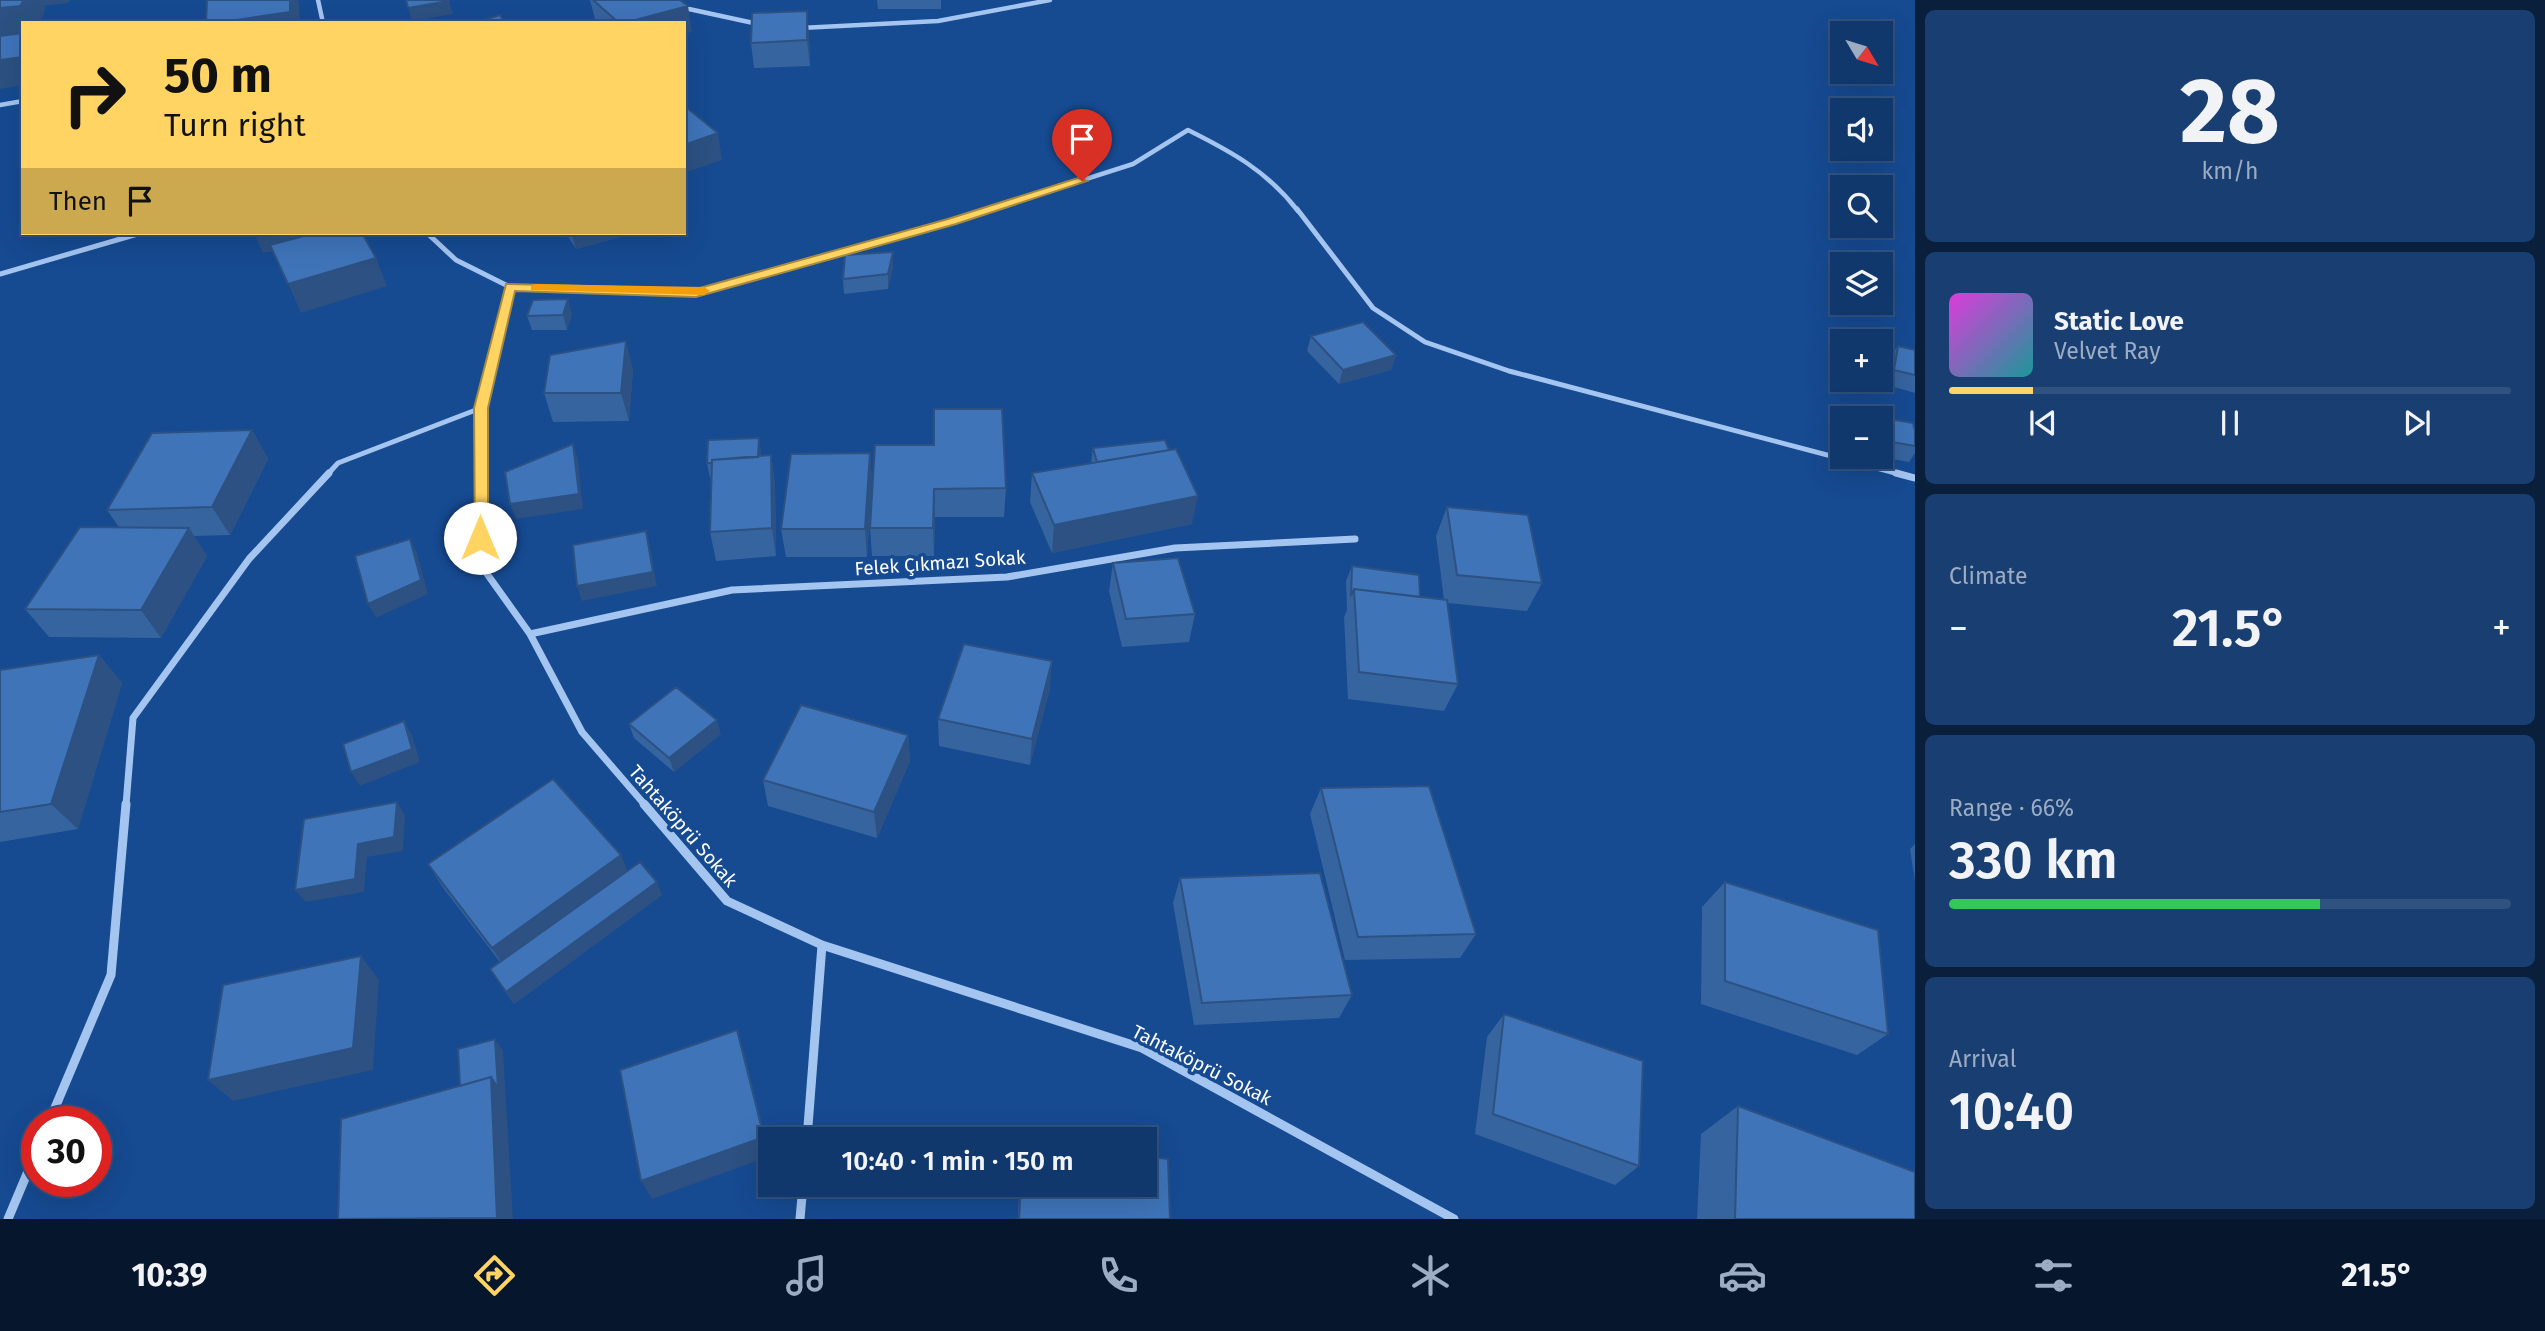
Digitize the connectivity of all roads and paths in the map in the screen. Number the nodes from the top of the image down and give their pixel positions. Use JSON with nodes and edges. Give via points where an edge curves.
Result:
{"nodes":[{"id":1,"x":318,"y":0,"type":"edge"},
{"id":2,"x":666,"y":0,"type":"edge"},
{"id":3,"x":1050,"y":0,"type":"edge"},
{"id":4,"x":323,"y":21,"type":"edge"},
{"id":5,"x":769,"y":25,"type":"edge"},
{"id":6,"x":794,"y":28,"type":"edge"},
{"id":7,"x":21,"y":101,"type":"edge"},
{"id":8,"x":0,"y":105,"type":"edge"},
{"id":9,"x":134,"y":235,"type":"edge"},
{"id":10,"x":429,"y":235,"type":"edge"},
{"id":11,"x":0,"y":274,"type":"edge"},
{"id":12,"x":510,"y":287,"type":"junction"},
{"id":13,"x":481,"y":408,"type":"junction"},
{"id":14,"x":1915,"y":478,"type":"edge"},
{"id":15,"x":1354,"y":539,"type":"dead end"},
{"id":16,"x":530,"y":634,"type":"junction"},
{"id":17,"x":822,"y":945,"type":"junction"},
{"id":18,"x":56,"y":1106,"type":"edge"},
{"id":19,"x":808,"y":1127,"type":"edge"},
{"id":20,"x":21,"y":1188,"type":"edge"},
{"id":21,"x":802,"y":1197,"type":"edge"},
{"id":22,"x":8,"y":1219,"type":"edge"},
{"id":23,"x":800,"y":1219,"type":"edge"},
{"id":24,"x":1454,"y":1219,"type":"edge"}],
"edges":[{"from":1,"to":4,"type":"street"},
{"from":2,"to":5,"type":"street"},
{"from":3,"to":6,"type":"street","via":[[938,21]]},
{"from":7,"to":8,"type":"street"},
{"from":9,"to":11,"type":"street"},
{"from":10,"to":12,"type":"street","via":[[456,260]]},
{"from":12,"to":13,"type":"street","name":"Tahtaköprü Sokak"},
{"from":12,"to":14,"type":"street","via":[[696,293],[952,222],[1133,164],[1188,130],[1242,157],[1284,193],[1373,308],[1425,342],[1546,381]]},
{"from":13,"to":16,"type":"street","name":"Tahtaköprü Sokak","via":[[480,564]]},
{"from":13,"to":18,"type":"street","via":[[338,463],[249,559],[133,718],[111,975]]},
{"from":15,"to":16,"type":"street","name":"Felek Çıkmazı Sokak","via":[[1175,548],[1007,577],[732,590]]},
{"from":16,"to":17,"type":"street","name":"Tahtaköprü Sokak","via":[[582,732],[727,901]]},
{"from":17,"to":19,"type":"street"},
{"from":17,"to":24,"type":"street","name":"Tahtaköprü Sokak","via":[[1142,1048]]},
{"from":20,"to":22,"type":"street"},
{"from":21,"to":23,"type":"street"}]}
